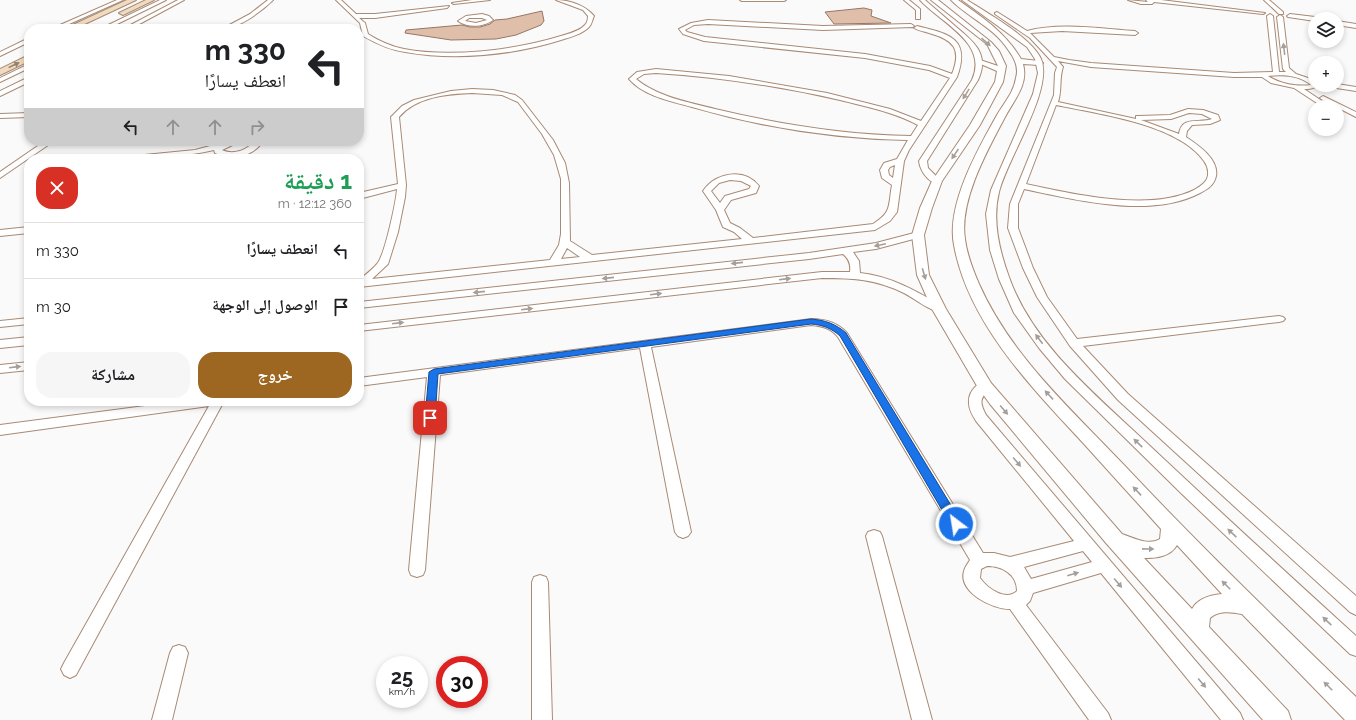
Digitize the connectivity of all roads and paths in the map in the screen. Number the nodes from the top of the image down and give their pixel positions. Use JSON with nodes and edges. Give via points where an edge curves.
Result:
{"nodes":[{"id":1,"x":121,"y":0,"type":"edge"},
{"id":2,"x":133,"y":0,"type":"edge"},
{"id":3,"x":151,"y":0,"type":"edge"},
{"id":4,"x":164,"y":0,"type":"edge"},
{"id":5,"x":182,"y":0,"type":"edge"},
{"id":6,"x":271,"y":0,"type":"edge"},
{"id":7,"x":338,"y":0,"type":"edge"},
{"id":8,"x":488,"y":0,"type":"edge"},
{"id":9,"x":558,"y":0,"type":"edge"},
{"id":10,"x":742,"y":0,"type":"edge"},
{"id":11,"x":784,"y":0,"type":"edge"},
{"id":12,"x":906,"y":0,"type":"edge"},
{"id":13,"x":922,"y":0,"type":"edge"},
{"id":14,"x":934,"y":0,"type":"edge"},
{"id":15,"x":954,"y":0,"type":"edge"},
{"id":16,"x":964,"y":0,"type":"edge"},
{"id":17,"x":977,"y":0,"type":"edge"},
{"id":18,"x":1130,"y":0,"type":"edge"},
{"id":19,"x":1148,"y":1,"type":"edge"},
{"id":20,"x":1264,"y":1,"type":"edge"},
{"id":21,"x":454,"y":7,"type":"edge"},
{"id":22,"x":1267,"y":13,"type":"junction"},
{"id":23,"x":1280,"y":15,"type":"junction"},
{"id":24,"x":358,"y":18,"type":"junction"},
{"id":25,"x":1308,"y":18,"type":"edge"},
{"id":26,"x":1010,"y":21,"type":"junction"},
{"id":27,"x":73,"y":24,"type":"edge"},
{"id":28,"x":74,"y":24,"type":"edge"},
{"id":29,"x":107,"y":24,"type":"edge"},
{"id":30,"x":108,"y":24,"type":"edge"},
{"id":31,"x":136,"y":24,"type":"edge"},
{"id":32,"x":235,"y":24,"type":"edge"},
{"id":33,"x":362,"y":24,"type":"edge"},
{"id":34,"x":1344,"y":24,"type":"edge"},
{"id":35,"x":930,"y":25,"type":"junction"},
{"id":36,"x":1356,"y":26,"type":"edge"},
{"id":37,"x":364,"y":27,"type":"edge"},
{"id":38,"x":917,"y":28,"type":"junction"},
{"id":39,"x":1046,"y":29,"type":"junction"},
{"id":40,"x":1028,"y":32,"type":"junction"},
{"id":41,"x":1135,"y":33,"type":"dead end"},
{"id":42,"x":24,"y":42,"type":"edge"},
{"id":43,"x":24,"y":49,"type":"edge"},
{"id":44,"x":0,"y":54,"type":"edge"},
{"id":45,"x":0,"y":60,"type":"edge"},
{"id":46,"x":24,"y":60,"type":"edge"},
{"id":47,"x":1019,"y":61,"type":"junction"},
{"id":48,"x":980,"y":62,"type":"junction"},
{"id":49,"x":1049,"y":62,"type":"junction"},
{"id":50,"x":1084,"y":65,"type":"junction"},
{"id":51,"x":24,"y":68,"type":"edge"},
{"id":52,"x":1002,"y":70,"type":"junction"},
{"id":53,"x":0,"y":72,"type":"edge"},
{"id":54,"x":677,"y":72,"type":"junction"},
{"id":55,"x":956,"y":73,"type":"junction"},
{"id":56,"x":1276,"y":74,"type":"junction"},
{"id":57,"x":1266,"y":75,"type":"junction"},
{"id":58,"x":1295,"y":76,"type":"junction"},
{"id":59,"x":652,"y":79,"type":"dead end"},
{"id":60,"x":0,"y":80,"type":"edge"},
{"id":61,"x":1308,"y":81,"type":"edge"},
{"id":62,"x":24,"y":82,"type":"edge"},
{"id":63,"x":1273,"y":82,"type":"junction"},
{"id":64,"x":1296,"y":87,"type":"junction"},
{"id":65,"x":1307,"y":87,"type":"joint"},
{"id":66,"x":1344,"y":87,"type":"edge"},
{"id":67,"x":1356,"y":88,"type":"edge"},
{"id":68,"x":0,"y":94,"type":"edge"},
{"id":69,"x":1317,"y":100,"type":"edge"},
{"id":70,"x":1054,"y":103,"type":"junction"},
{"id":71,"x":900,"y":113,"type":"junction"},
{"id":72,"x":929,"y":114,"type":"junction"},
{"id":73,"x":24,"y":115,"type":"edge"},
{"id":74,"x":1344,"y":115,"type":"edge"},
{"id":75,"x":1356,"y":115,"type":"edge"},
{"id":76,"x":0,"y":116,"type":"edge"},
{"id":77,"x":1120,"y":116,"type":"junction"},
{"id":78,"x":978,"y":119,"type":"junction"},
{"id":79,"x":1356,"y":120,"type":"edge"},
{"id":80,"x":999,"y":122,"type":"junction"},
{"id":81,"x":922,"y":124,"type":"junction"},
{"id":82,"x":880,"y":138,"type":"junction"},
{"id":83,"x":913,"y":138,"type":"junction"},
{"id":84,"x":1182,"y":140,"type":"junction"},
{"id":85,"x":44,"y":146,"type":"edge"},
{"id":86,"x":220,"y":146,"type":"edge"},
{"id":87,"x":222,"y":146,"type":"edge"},
{"id":88,"x":255,"y":146,"type":"edge"},
{"id":89,"x":905,"y":150,"type":"junction"},
{"id":90,"x":196,"y":152,"type":"junction"},
{"id":91,"x":221,"y":153,"type":"junction"},
{"id":92,"x":35,"y":154,"type":"edge"},
{"id":93,"x":175,"y":154,"type":"edge"},
{"id":94,"x":234,"y":154,"type":"edge"},
{"id":95,"x":234,"y":154,"type":"edge"},
{"id":96,"x":900,"y":161,"type":"junction"},
{"id":97,"x":24,"y":163,"type":"edge"},
{"id":98,"x":24,"y":167,"type":"edge"},
{"id":99,"x":7,"y":171,"type":"junction"},
{"id":100,"x":0,"y":176,"type":"edge"},
{"id":101,"x":937,"y":181,"type":"junction"},
{"id":102,"x":896,"y":184,"type":"junction"},
{"id":103,"x":402,"y":186,"type":"junction"},
{"id":104,"x":1021,"y":186,"type":"junction"},
{"id":105,"x":372,"y":194,"type":"junction"},
{"id":106,"x":364,"y":195,"type":"edge"},
{"id":107,"x":401,"y":197,"type":"junction"},
{"id":108,"x":720,"y":210,"type":"junction"},
{"id":109,"x":726,"y":225,"type":"junction"},
{"id":110,"x":24,"y":231,"type":"edge"},
{"id":111,"x":0,"y":233,"type":"edge"},
{"id":112,"x":918,"y":235,"type":"junction"},
{"id":113,"x":751,"y":241,"type":"junction"},
{"id":114,"x":566,"y":243,"type":"junction"},
{"id":115,"x":719,"y":245,"type":"junction"},
{"id":116,"x":845,"y":251,"type":"junction"},
{"id":117,"x":591,"y":259,"type":"junction"},
{"id":118,"x":553,"y":263,"type":"junction"},
{"id":119,"x":383,"y":264,"type":"junction"},
{"id":120,"x":854,"y":275,"type":"junction"},
{"id":121,"x":403,"y":279,"type":"junction"},
{"id":122,"x":364,"y":281,"type":"edge"},
{"id":123,"x":364,"y":284,"type":"edge"},
{"id":124,"x":364,"y":304,"type":"edge"},
{"id":125,"x":939,"y":310,"type":"junction"},
{"id":126,"x":1279,"y":319,"type":"dead end"},
{"id":127,"x":24,"y":322,"type":"edge"},
{"id":128,"x":0,"y":324,"type":"edge"},
{"id":129,"x":364,"y":327,"type":"edge"},
{"id":130,"x":24,"y":342,"type":"edge"},
{"id":131,"x":1074,"y":343,"type":"junction"},
{"id":132,"x":0,"y":344,"type":"edge"},
{"id":133,"x":645,"y":344,"type":"junction"},
{"id":134,"x":24,"y":367,"type":"edge"},
{"id":135,"x":0,"y":369,"type":"edge"},
{"id":136,"x":434,"y":372,"type":"junction"},
{"id":137,"x":364,"y":381,"type":"edge"},
{"id":138,"x":985,"y":386,"type":"junction"},
{"id":139,"x":179,"y":406,"type":"edge"},
{"id":140,"x":213,"y":406,"type":"edge"},
{"id":141,"x":0,"y":430,"type":"edge"},
{"id":142,"x":1171,"y":528,"type":"junction"},
{"id":143,"x":683,"y":532,"type":"dead end"},
{"id":144,"x":874,"y":536,"type":"dead end"},
{"id":145,"x":1113,"y":537,"type":"junction"},
{"id":146,"x":1086,"y":544,"type":"junction"},
{"id":147,"x":979,"y":561,"type":"junction"},
{"id":148,"x":1009,"y":564,"type":"junction"},
{"id":149,"x":1103,"y":566,"type":"junction"},
{"id":150,"x":417,"y":570,"type":"dead end"},
{"id":151,"x":540,"y":582,"type":"dead end"},
{"id":152,"x":1026,"y":588,"type":"junction"},
{"id":153,"x":1014,"y":602,"type":"junction"},
{"id":154,"x":1248,"y":606,"type":"junction"},
{"id":155,"x":1356,"y":607,"type":"edge"},
{"id":156,"x":1198,"y":631,"type":"junction"},
{"id":157,"x":1356,"y":648,"type":"edge"},
{"id":158,"x":179,"y":654,"type":"dead end"},
{"id":159,"x":70,"y":669,"type":"dead end"},
{"id":160,"x":1356,"y":714,"type":"edge"},
{"id":161,"x":162,"y":720,"type":"edge"},
{"id":162,"x":542,"y":720,"type":"edge"},
{"id":163,"x":922,"y":720,"type":"edge"},
{"id":164,"x":1101,"y":720,"type":"edge"},
{"id":165,"x":1233,"y":720,"type":"edge"},
{"id":166,"x":1279,"y":720,"type":"edge"}],
"edges":[{"from":1,"to":27,"type":"street"},
{"from":2,"to":28,"type":"main road"},
{"from":3,"to":29,"type":"main road"},
{"from":4,"to":30,"type":"street"},
{"from":5,"to":31,"type":"street"},
{"from":6,"to":32,"type":"street","via":[[252,15]]},
{"from":7,"to":24,"type":"street"},
{"from":8,"to":21,"type":"street"},
{"from":9,"to":37,"type":"street","via":[[586,9],[591,16],[588,24],[575,33],[554,41],[491,53],[455,54],[393,48],[369,38],[365,35]]},
{"from":10,"to":11,"type":"street"},
{"from":12,"to":35,"type":"street"},
{"from":13,"to":35,"type":"street"},
{"from":14,"to":52,"type":"street","one_way":true,"via":[[989,43],[1000,58]]},
{"from":15,"to":47,"type":"street","via":[[997,33]]},
{"from":16,"to":49,"type":"street","via":[[1010,31]]},
{"from":17,"to":26,"type":"street"},
{"from":18,"to":19,"type":"street","via":[[1136,3]]},
{"from":19,"to":22,"type":"street"},
{"from":20,"to":22,"type":"street"},
{"from":20,"to":23,"type":"street"},
{"from":21,"to":21,"type":"street","via":[[462,20],[485,17]]},
{"from":21,"to":24,"type":"street"},
{"from":22,"to":23,"type":"street"},
{"from":22,"to":56,"type":"street"},
{"from":23,"to":25,"type":"street"},
{"from":58,"to":23,"type":"street","one_way":true,"via":[[1286,69]]},
{"from":24,"to":33,"type":"street"},
{"from":26,"to":39,"type":"street"},
{"from":26,"to":40,"type":"street"},
{"from":34,"to":36,"type":"street"},
{"from":35,"to":38,"type":"street"},
{"from":35,"to":38,"type":"street"},
{"from":35,"to":38,"type":"street"},
{"from":35,"to":48,"type":"street","via":[[972,43]]},
{"from":35,"to":55,"type":"street","via":[[958,45],[960,52]]},
{"from":35,"to":55,"type":"street","via":[[823,28],[708,22],[682,29],[685,33],[709,40],[865,56]]},
{"from":39,"to":40,"type":"street"},
{"from":39,"to":41,"type":"street"},
{"from":40,"to":49,"type":"street","via":[[1041,44]]},
{"from":42,"to":44,"type":"street"},
{"from":43,"to":45,"type":"main road"},
{"from":53,"to":46,"type":"main road","one_way":true},
{"from":47,"to":49,"type":"street"},
{"from":47,"to":80,"type":"street","via":[[1020,79]]},
{"from":48,"to":52,"type":"street"},
{"from":48,"to":101,"type":"street","one_way":true,"via":[[975,80],[923,161],[924,169]]},
{"from":49,"to":50,"type":"street"},
{"from":49,"to":50,"type":"street"},
{"from":49,"to":70,"type":"street","via":[[1058,73]]},
{"from":157,"to":49,"type":"street","one_way":true,"via":[[1192,496],[1069,376],[1032,331],[1014,301],[995,250],[991,225],[992,202],[1036,94],[1041,73]]},
{"from":50,"to":57,"type":"street"},
{"from":50,"to":63,"type":"street"},
{"from":51,"to":60,"type":"street"},
{"from":52,"to":78,"type":"street","via":[[999,82]]},
{"from":54,"to":59,"type":"street"},
{"from":54,"to":71,"type":"street","via":[[738,78],[815,92]]},
{"from":54,"to":82,"type":"street","via":[[644,72],[632,79],[674,100],[754,121]]},
{"from":55,"to":72,"type":"street"},
{"from":56,"to":57,"type":"street"},
{"from":56,"to":58,"type":"street"},
{"from":57,"to":63,"type":"street","via":[[1264,77]]},
{"from":58,"to":61,"type":"street"},
{"from":62,"to":68,"type":"street"},
{"from":63,"to":64,"type":"street"},
{"from":64,"to":65,"type":"street"},
{"from":64,"to":69,"type":"street"},
{"from":65,"to":75,"type":"street"},
{"from":66,"to":67,"type":"street"},
{"from":70,"to":77,"type":"street"},
{"from":70,"to":104,"type":"street"},
{"from":71,"to":72,"type":"street"},
{"from":71,"to":81,"type":"street"},
{"from":72,"to":81,"type":"street"},
{"from":73,"to":76,"type":"street"},
{"from":74,"to":79,"type":"street"},
{"from":77,"to":84,"type":"street","via":[[1159,128]]},
{"from":77,"to":84,"type":"street","via":[[1160,118],[1188,111],[1203,112],[1215,117],[1216,120],[1213,122],[1186,125],[1183,128]]},
{"from":78,"to":80,"type":"street","via":[[988,117]]},
{"from":78,"to":80,"type":"street","via":[[983,124]]},
{"from":78,"to":101,"type":"street","one_way":true},
{"from":142,"to":80,"type":"street","one_way":true,"via":[[1033,378],[994,324],[967,270],[958,230],[969,185]]},
{"from":81,"to":83,"type":"street"},
{"from":82,"to":83,"type":"street"},
{"from":82,"to":89,"type":"street"},
{"from":83,"to":89,"type":"street"},
{"from":84,"to":104,"type":"street","via":[[1202,152],[1213,170],[1212,178],[1206,186],[1181,198],[1114,202]]},
{"from":85,"to":92,"type":"street"},
{"from":86,"to":90,"type":"street"},
{"from":87,"to":91,"type":"street","via":[[218,149]]},
{"from":88,"to":95,"type":"street","via":[[251,150]]},
{"from":89,"to":96,"type":"street"},
{"from":90,"to":91,"type":"street"},
{"from":90,"to":93,"type":"street"},
{"from":91,"to":94,"type":"street"},
{"from":96,"to":102,"type":"street"},
{"from":96,"to":102,"type":"street","via":[[887,166],[884,170],[885,176]]},
{"from":97,"to":99,"type":"street"},
{"from":98,"to":99,"type":"street"},
{"from":99,"to":100,"type":"street"},
{"from":101,"to":112,"type":"street"},
{"from":102,"to":113,"type":"street","via":[[892,212],[875,227]]},
{"from":103,"to":105,"type":"street"},
{"from":103,"to":107,"type":"street"},
{"from":103,"to":114,"type":"street","via":[[395,117],[400,110],[418,100],[451,92],[479,91],[508,96],[520,101],[548,137],[560,163],[565,178]]},
{"from":104,"to":131,"type":"street","via":[[1014,204],[1013,228],[1042,297]]},
{"from":105,"to":106,"type":"street"},
{"from":105,"to":107,"type":"street"},
{"from":107,"to":119,"type":"street","via":[[394,232]]},
{"from":108,"to":108,"type":"street","via":[[707,191],[710,184],[730,178],[751,181],[755,186],[753,191],[728,198]]},
{"from":108,"to":109,"type":"street"},
{"from":109,"to":113,"type":"street"},
{"from":109,"to":115,"type":"street"},
{"from":110,"to":111,"type":"street"},
{"from":112,"to":116,"type":"street","one_way":true},
{"from":112,"to":125,"type":"street","one_way":true,"via":[[923,275]]},
{"from":113,"to":115,"type":"street"},
{"from":114,"to":117,"type":"street"},
{"from":114,"to":118,"type":"street"},
{"from":115,"to":117,"type":"street"},
{"from":116,"to":120,"type":"street","via":[[855,262]]},
{"from":116,"to":124,"type":"street","one_way":true},
{"from":117,"to":118,"type":"street"},
{"from":118,"to":121,"type":"street"},
{"from":119,"to":121,"type":"street"},
{"from":119,"to":122,"type":"street"},
{"from":120,"to":125,"type":"street","via":[[887,282]]},
{"from":129,"to":120,"type":"street","one_way":true,"via":[[822,275]]},
{"from":121,"to":123,"type":"street"},
{"from":125,"to":138,"type":"street"},
{"from":126,"to":131,"type":"street"},
{"from":127,"to":128,"type":"street"},
{"from":130,"to":132,"type":"street"},
{"from":131,"to":155,"type":"street","via":[[1122,397]]},
{"from":133,"to":136,"type":"street"},
{"from":133,"to":143,"type":"street"},
{"from":133,"to":147,"type":"street","via":[[811,322],[834,326],[843,335]]},
{"from":135,"to":134,"type":"street","one_way":true},
{"from":136,"to":137,"type":"street"},
{"from":136,"to":150,"type":"street"},
{"from":138,"to":145,"type":"street","one_way":true},
{"from":138,"to":146,"type":"street","one_way":true,"via":[[980,389],[974,400],[977,412]]},
{"from":139,"to":141,"type":"street"},
{"from":140,"to":159,"type":"street"},
{"from":145,"to":142,"type":"street","one_way":true,"via":[[1132,547],[1160,549],[1170,541]]},
{"from":154,"to":142,"type":"street","one_way":true},
{"from":144,"to":163,"type":"street"},
{"from":145,"to":156,"type":"street"},
{"from":146,"to":148,"type":"street"},
{"from":146,"to":149,"type":"street"},
{"from":147,"to":148,"type":"street","via":[[993,559]]},
{"from":147,"to":153,"type":"street","via":[[974,565],[972,578],[980,592],[997,601]]},
{"from":148,"to":152,"type":"street","via":[[1024,579]]},
{"from":152,"to":149,"type":"street","one_way":true},
{"from":149,"to":165,"type":"street","one_way":true},
{"from":151,"to":162,"type":"street"},
{"from":152,"to":153,"type":"street","via":[[1020,599]]},
{"from":153,"to":164,"type":"street"},
{"from":154,"to":156,"type":"street","via":[[1227,602],[1210,606],[1200,615]]},
{"from":160,"to":154,"type":"street","one_way":true},
{"from":156,"to":166,"type":"street"},
{"from":158,"to":161,"type":"street"}]}
